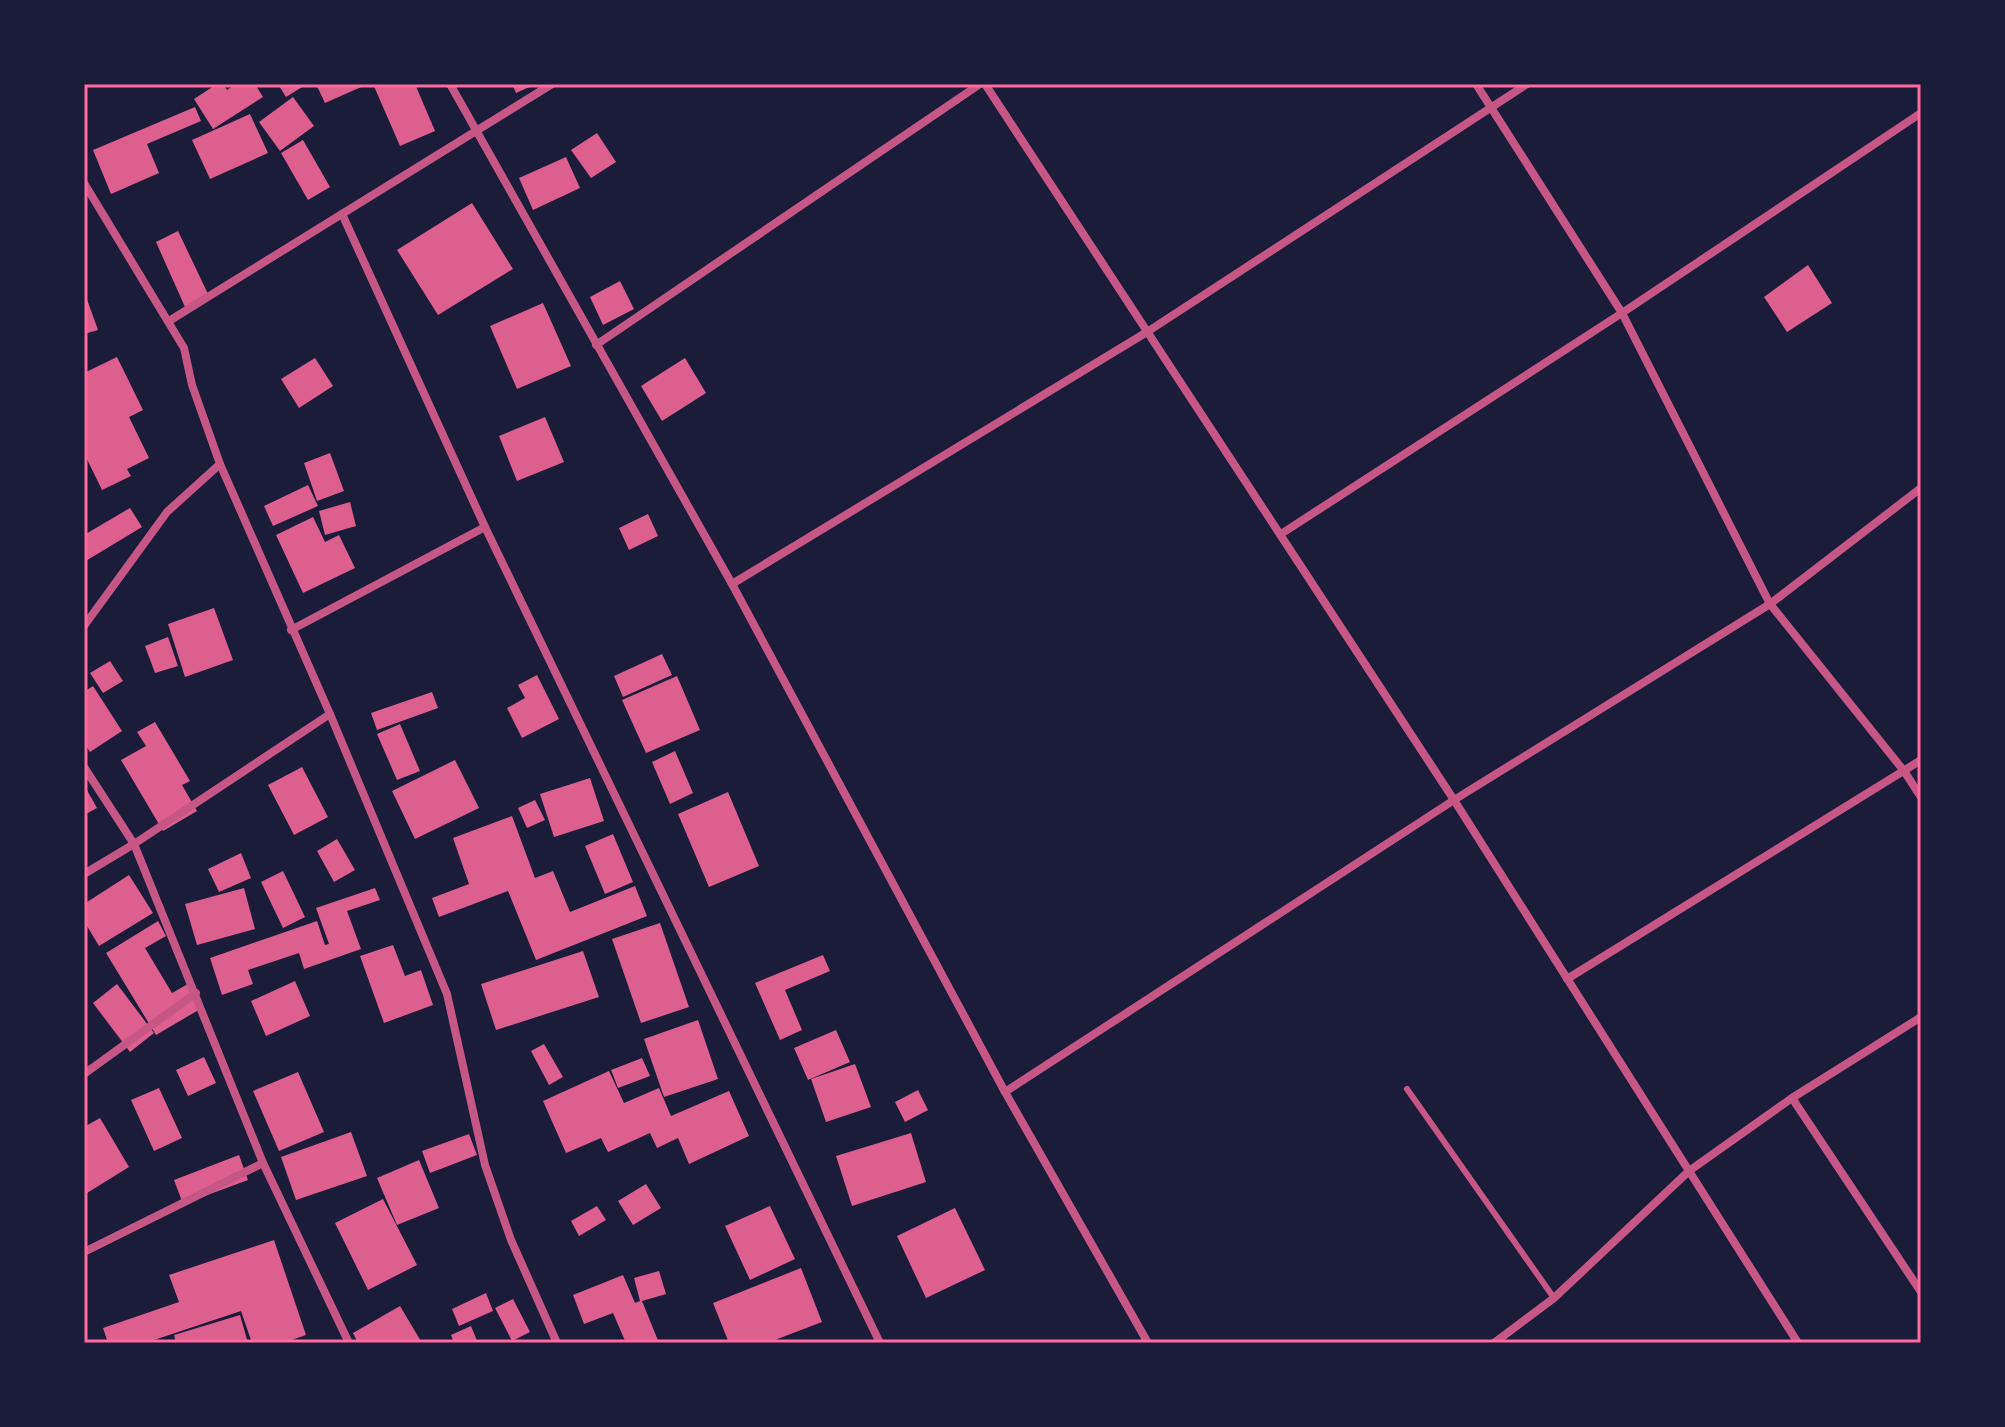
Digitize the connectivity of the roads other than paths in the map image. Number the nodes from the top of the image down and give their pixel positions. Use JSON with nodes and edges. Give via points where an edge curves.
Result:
{"nodes":[{"id":1,"x":450,"y":84,"type":"edge"},
{"id":2,"x":552,"y":84,"type":"edge"},
{"id":3,"x":983,"y":84,"type":"edge"},
{"id":4,"x":1476,"y":84,"type":"edge"},
{"id":5,"x":1527,"y":84,"type":"edge"},
{"id":6,"x":1491,"y":107,"type":"junction"},
{"id":7,"x":1921,"y":113,"type":"edge"},
{"id":8,"x":475,"y":132,"type":"junction"},
{"id":9,"x":84,"y":183,"type":"edge"},
{"id":10,"x":342,"y":214,"type":"junction"},
{"id":11,"x":1622,"y":313,"type":"junction"},
{"id":12,"x":169,"y":321,"type":"junction"},
{"id":13,"x":1147,"y":332,"type":"junction"},
{"id":14,"x":596,"y":345,"type":"junction"},
{"id":15,"x":220,"y":464,"type":"junction"},
{"id":16,"x":1921,"y":488,"type":"edge"},
{"id":17,"x":485,"y":527,"type":"junction"},
{"id":18,"x":1281,"y":534,"type":"junction"},
{"id":19,"x":732,"y":584,"type":"junction"},
{"id":20,"x":1770,"y":604,"type":"junction"},
{"id":21,"x":84,"y":626,"type":"edge"},
{"id":22,"x":291,"y":630,"type":"junction"},
{"id":23,"x":330,"y":714,"type":"junction"},
{"id":24,"x":1921,"y":760,"type":"edge"},
{"id":25,"x":84,"y":767,"type":"edge"},
{"id":26,"x":1904,"y":771,"type":"junction"},
{"id":27,"x":1921,"y":797,"type":"edge"},
{"id":28,"x":1454,"y":800,"type":"junction"},
{"id":29,"x":134,"y":844,"type":"junction"},
{"id":30,"x":84,"y":874,"type":"edge"},
{"id":31,"x":1567,"y":979,"type":"junction"},
{"id":32,"x":196,"y":993,"type":"junction"},
{"id":33,"x":1921,"y":1017,"type":"edge"},
{"id":34,"x":84,"y":1074,"type":"edge"},
{"id":35,"x":1407,"y":1089,"type":"dead end"},
{"id":36,"x":1005,"y":1092,"type":"junction"},
{"id":37,"x":1792,"y":1098,"type":"junction"},
{"id":38,"x":263,"y":1163,"type":"junction"},
{"id":39,"x":1689,"y":1171,"type":"junction"},
{"id":40,"x":84,"y":1252,"type":"edge"},
{"id":41,"x":1921,"y":1292,"type":"edge"},
{"id":42,"x":1554,"y":1298,"type":"junction"},
{"id":43,"x":349,"y":1343,"type":"edge"},
{"id":44,"x":557,"y":1343,"type":"edge"},
{"id":45,"x":880,"y":1343,"type":"edge"},
{"id":46,"x":1148,"y":1343,"type":"edge"},
{"id":47,"x":1494,"y":1343,"type":"edge"},
{"id":48,"x":1798,"y":1343,"type":"edge"}],
"edges":[{"from":1,"to":8,"type":"street"},
{"from":2,"to":8,"type":"street"},
{"from":3,"to":13,"type":"street"},
{"from":3,"to":14,"type":"street"},
{"from":4,"to":6,"type":"street"},
{"from":5,"to":6,"type":"street"},
{"from":6,"to":11,"type":"street"},
{"from":6,"to":13,"type":"street"},
{"from":7,"to":11,"type":"street"},
{"from":8,"to":10,"type":"street"},
{"from":8,"to":14,"type":"street"},
{"from":9,"to":12,"type":"street"},
{"from":10,"to":12,"type":"street"},
{"from":10,"to":17,"type":"street"},
{"from":11,"to":18,"type":"street"},
{"from":11,"to":20,"type":"street"},
{"from":12,"to":15,"type":"street","via":[[184,348]]},
{"from":13,"to":18,"type":"street"},
{"from":13,"to":19,"type":"street"},
{"from":14,"to":19,"type":"street"},
{"from":15,"to":21,"type":"street","via":[[167,512]]},
{"from":15,"to":22,"type":"street"},
{"from":16,"to":20,"type":"street"},
{"from":17,"to":22,"type":"street"},
{"from":17,"to":45,"type":"street"},
{"from":18,"to":28,"type":"street"},
{"from":19,"to":36,"type":"street"},
{"from":20,"to":26,"type":"street"},
{"from":20,"to":28,"type":"street"},
{"from":22,"to":23,"type":"street"},
{"from":23,"to":29,"type":"street"},
{"from":23,"to":44,"type":"street","via":[[447,994],[485,1165],[511,1240]]},
{"from":24,"to":26,"type":"street"},
{"from":25,"to":29,"type":"street"},
{"from":26,"to":27,"type":"street"},
{"from":26,"to":31,"type":"street"},
{"from":28,"to":31,"type":"street"},
{"from":28,"to":36,"type":"street"},
{"from":29,"to":30,"type":"street"},
{"from":29,"to":32,"type":"street"},
{"from":31,"to":39,"type":"street"},
{"from":32,"to":34,"type":"street"},
{"from":32,"to":38,"type":"street"},
{"from":33,"to":37,"type":"street"},
{"from":35,"to":42,"type":"lane"},
{"from":36,"to":46,"type":"street"},
{"from":37,"to":39,"type":"street"},
{"from":37,"to":41,"type":"street"},
{"from":38,"to":40,"type":"street"},
{"from":38,"to":43,"type":"street"},
{"from":39,"to":42,"type":"street"},
{"from":39,"to":48,"type":"street"},
{"from":42,"to":47,"type":"street"}]}
